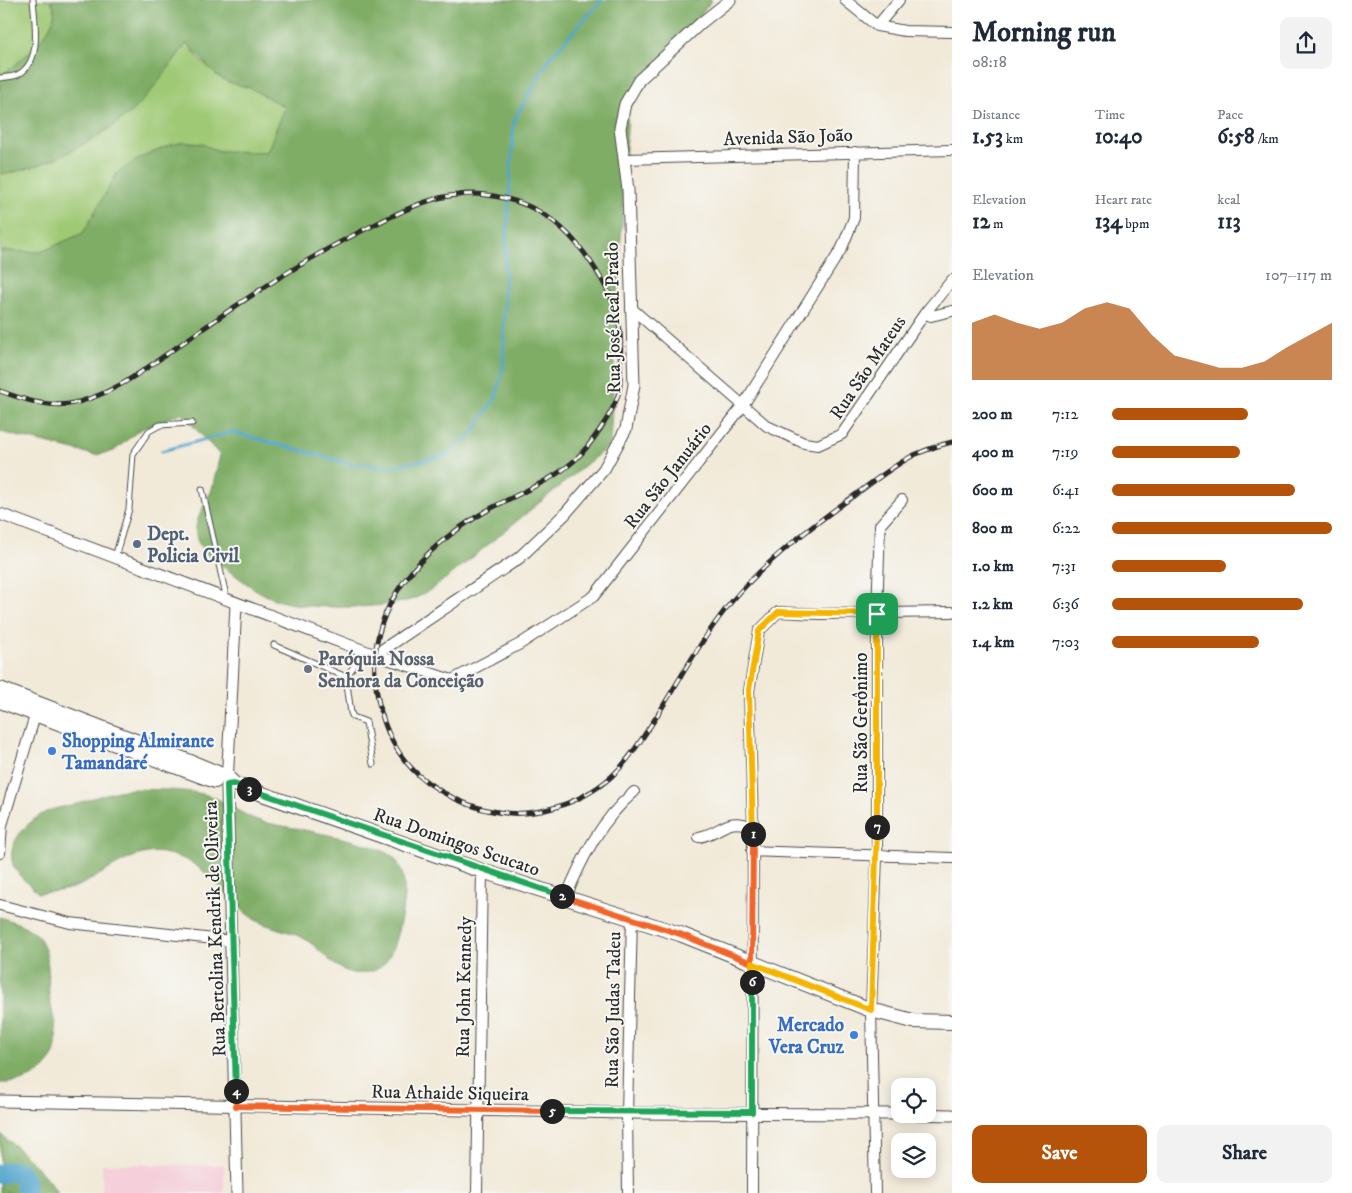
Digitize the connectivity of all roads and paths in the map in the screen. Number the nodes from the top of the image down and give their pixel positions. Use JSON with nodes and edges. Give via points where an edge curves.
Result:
{"nodes":[{"id":1,"x":33,"y":0,"type":"edge"},
{"id":2,"x":730,"y":0,"type":"edge"},
{"id":3,"x":845,"y":0,"type":"edge"},
{"id":4,"x":900,"y":0,"type":"edge"},
{"id":5,"x":877,"y":26,"type":"junction"},
{"id":6,"x":952,"y":32,"type":"edge"},
{"id":7,"x":0,"y":78,"type":"edge"},
{"id":8,"x":952,"y":150,"type":"edge"},
{"id":9,"x":855,"y":152,"type":"junction"},
{"id":10,"x":626,"y":159,"type":"junction"},
{"id":11,"x":952,"y":280,"type":"edge"},
{"id":12,"x":632,"y":308,"type":"junction"},
{"id":13,"x":952,"y":311,"type":"edge"},
{"id":14,"x":925,"y":313,"type":"junction"},
{"id":15,"x":742,"y":407,"type":"junction"},
{"id":16,"x":192,"y":422,"type":"dead end"},
{"id":17,"x":202,"y":490,"type":"dead end"},
{"id":18,"x":902,"y":500,"type":"dead end"},
{"id":19,"x":0,"y":514,"type":"edge"},
{"id":20,"x":115,"y":557,"type":"junction"},
{"id":21,"x":232,"y":602,"type":"junction"},
{"id":22,"x":952,"y":612,"type":"edge"},
{"id":23,"x":877,"y":614,"type":"junction"},
{"id":24,"x":274,"y":646,"type":"dead end"},
{"id":25,"x":370,"y":653,"type":"junction"},
{"id":26,"x":346,"y":677,"type":"junction"},
{"id":27,"x":0,"y":689,"type":"edge"},
{"id":28,"x":0,"y":701,"type":"edge"},
{"id":29,"x":37,"y":709,"type":"junction"},
{"id":30,"x":373,"y":764,"type":"dead end"},
{"id":31,"x":229,"y":782,"type":"junction"},
{"id":32,"x":634,"y":792,"type":"dead end"},
{"id":33,"x":753,"y":827,"type":"junction"},
{"id":34,"x":699,"y":837,"type":"dead end"},
{"id":35,"x":752,"y":851,"type":"junction"},
{"id":36,"x":0,"y":853,"type":"edge"},
{"id":37,"x":877,"y":855,"type":"junction"},
{"id":38,"x":952,"y":858,"type":"edge"},
{"id":39,"x":482,"y":871,"type":"junction"},
{"id":40,"x":566,"y":898,"type":"junction"},
{"id":41,"x":0,"y":905,"type":"edge"},
{"id":42,"x":632,"y":919,"type":"junction"},
{"id":43,"x":232,"y":941,"type":"junction"},
{"id":44,"x":752,"y":963,"type":"junction"},
{"id":45,"x":871,"y":1010,"type":"junction"},
{"id":46,"x":952,"y":1022,"type":"edge"},
{"id":47,"x":0,"y":1102,"type":"edge"},
{"id":48,"x":236,"y":1106,"type":"junction"},
{"id":49,"x":478,"y":1109,"type":"junction"},
{"id":50,"x":627,"y":1112,"type":"junction"},
{"id":51,"x":752,"y":1112,"type":"junction"},
{"id":52,"x":874,"y":1113,"type":"junction"},
{"id":53,"x":891,"y":1114,"type":"edge"},
{"id":54,"x":936,"y":1115,"type":"edge"},
{"id":55,"x":952,"y":1115,"type":"edge"},
{"id":56,"x":237,"y":1193,"type":"edge"},
{"id":57,"x":477,"y":1193,"type":"edge"},
{"id":58,"x":628,"y":1193,"type":"edge"},
{"id":59,"x":752,"y":1193,"type":"edge"},
{"id":60,"x":875,"y":1193,"type":"edge"}],
"edges":[{"from":1,"to":7,"type":"lane","via":[[35,37],[32,62],[19,75]]},
{"from":2,"to":10,"type":"street","name":"Rua José Real Prado","via":[[639,80],[625,104],[620,128]]},
{"from":3,"to":5,"type":"street"},
{"from":4,"to":5,"type":"street"},
{"from":5,"to":6,"type":"street","via":[[904,31]]},
{"from":8,"to":9,"type":"street","name":"Avenida São João"},
{"from":9,"to":10,"type":"street","name":"Avenida São João"},
{"from":9,"to":15,"type":"street","name":"Rua São Januário","via":[[854,218],[842,248]]},
{"from":10,"to":12,"type":"street","name":"Rua José Real Prado"},
{"from":11,"to":14,"type":"street","name":"Rua São Mateus"},
{"from":12,"to":15,"type":"street","name":"Rua São Mateus"},
{"from":12,"to":25,"type":"street","name":"Rua José Real Prado","via":[[634,385],[626,429],[604,469],[565,514],[519,558]]},
{"from":13,"to":14,"type":"street","via":[[931,316]]},
{"from":14,"to":15,"type":"street","name":"Rua São Mateus","via":[[842,434],[818,445],[804,443],[767,426]]},
{"from":15,"to":25,"type":"street","name":"Rua São Januário","via":[[594,596],[520,644],[452,680]]},
{"from":16,"to":20,"type":"lane","via":[[160,425],[149,431],[133,454],[129,509]]},
{"from":17,"to":21,"type":"lane"},
{"from":18,"to":23,"type":"street","name":"Rua São Gerônimo","via":[[880,526]]},
{"from":19,"to":20,"type":"street"},
{"from":20,"to":21,"type":"street"},
{"from":21,"to":25,"type":"street"},
{"from":21,"to":31,"type":"street","name":"Rua Bertolina Kendrik de Oliveira"},
{"from":22,"to":23,"type":"street"},
{"from":23,"to":33,"type":"street","via":[[778,612],[759,631],[749,690]]},
{"from":23,"to":37,"type":"street","name":"Rua São Gerônimo"},
{"from":24,"to":26,"type":"lane"},
{"from":25,"to":26,"type":"lane"},
{"from":26,"to":30,"type":"lane","via":[[351,713],[366,722]]},
{"from":27,"to":29,"type":"main road","name":"Rua Domingos Scucato"},
{"from":28,"to":29,"type":"main road","name":"Rua Domingos Scucato"},
{"from":29,"to":31,"type":"main road","name":"Rua Domingos Scucato"},
{"from":29,"to":36,"type":"street","via":[[2,825]]},
{"from":31,"to":39,"type":"main road","name":"Rua Domingos Scucato"},
{"from":31,"to":43,"type":"street","name":"Rua Bertolina Kendrik de Oliveira"},
{"from":32,"to":40,"type":"street","via":[[614,809],[592,841]]},
{"from":33,"to":34,"type":"street","via":[[729,823]]},
{"from":33,"to":35,"type":"street"},
{"from":35,"to":37,"type":"street"},
{"from":35,"to":44,"type":"street"},
{"from":37,"to":38,"type":"street"},
{"from":37,"to":45,"type":"street","name":"Rua São Gerônimo"},
{"from":39,"to":40,"type":"main road","name":"Rua Domingos Scucato"},
{"from":39,"to":49,"type":"street","name":"Rua John Kennedy"},
{"from":40,"to":42,"type":"main road","name":"Rua Domingos Scucato"},
{"from":41,"to":43,"type":"street","via":[[70,923]]},
{"from":42,"to":44,"type":"main road","name":"Rua Domingos Scucato"},
{"from":42,"to":50,"type":"street","name":"Rua São Judas Tadeu"},
{"from":43,"to":48,"type":"street","name":"Rua Bertolina Kendrik de Oliveira"},
{"from":44,"to":45,"type":"main road","name":"Rua Domingos Scucato"},
{"from":44,"to":51,"type":"street"},
{"from":45,"to":46,"type":"main road","name":"Rua Domingos Scucato","via":[[913,1020]]},
{"from":45,"to":52,"type":"street","name":"Rua São Gerônimo"},
{"from":47,"to":48,"type":"street","name":"Rua Athaide Siqueira"},
{"from":48,"to":49,"type":"street","name":"Rua Athaide Siqueira"},
{"from":48,"to":56,"type":"street","name":"Rua Bertolina Kendrik de Oliveira"},
{"from":49,"to":50,"type":"street","name":"Rua Athaide Siqueira"},
{"from":49,"to":57,"type":"street","name":"Rua John Kennedy"},
{"from":50,"to":51,"type":"street","name":"Rua Athaide Siqueira"},
{"from":50,"to":58,"type":"street","name":"Rua São Judas Tadeu"},
{"from":51,"to":52,"type":"street","name":"Rua Athaide Siqueira"},
{"from":51,"to":59,"type":"street"},
{"from":52,"to":53,"type":"street","name":"Rua Athaide Siqueira"},
{"from":52,"to":60,"type":"street","name":"Rua São Gerônimo"},
{"from":54,"to":55,"type":"street"}]}
